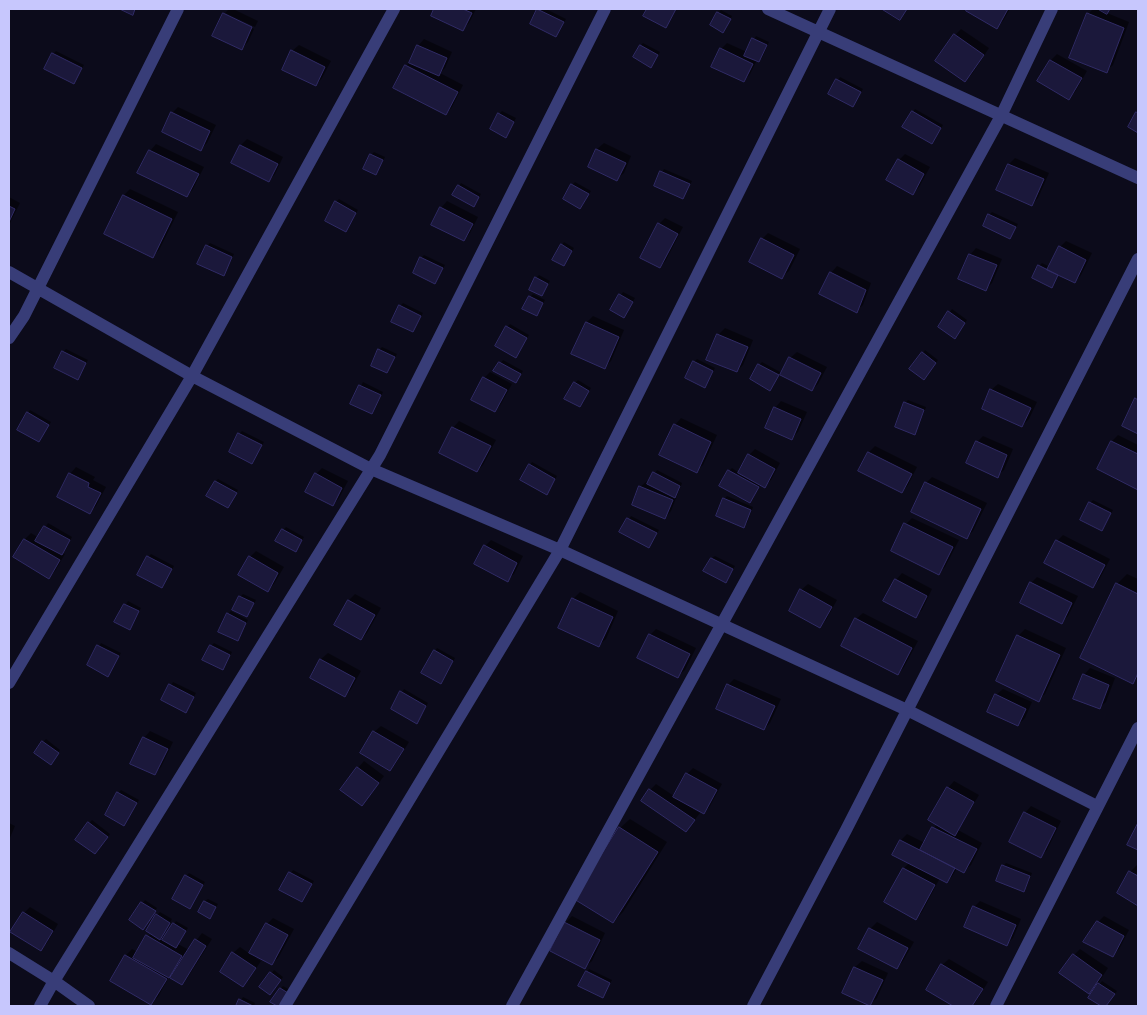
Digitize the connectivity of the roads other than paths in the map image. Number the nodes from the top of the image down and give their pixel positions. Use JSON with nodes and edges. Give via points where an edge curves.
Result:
{"nodes":[{"id":1,"x":178,"y":9,"type":"edge"},
{"id":2,"x":394,"y":9,"type":"edge"},
{"id":3,"x":605,"y":9,"type":"edge"},
{"id":4,"x":768,"y":9,"type":"edge"},
{"id":5,"x":830,"y":9,"type":"edge"},
{"id":6,"x":1052,"y":9,"type":"edge"},
{"id":7,"x":818,"y":33,"type":"junction"},
{"id":8,"x":1001,"y":116,"type":"junction"},
{"id":9,"x":1138,"y":178,"type":"edge"},
{"id":10,"x":1138,"y":259,"type":"edge"},
{"id":11,"x":9,"y":272,"type":"edge"},
{"id":12,"x":37,"y":289,"type":"junction"},
{"id":13,"x":9,"y":338,"type":"edge"},
{"id":14,"x":192,"y":376,"type":"junction"},
{"id":15,"x":371,"y":469,"type":"junction"},
{"id":16,"x":560,"y":550,"type":"junction"},
{"id":17,"x":721,"y":625,"type":"junction"},
{"id":18,"x":9,"y":683,"type":"edge"},
{"id":19,"x":907,"y":710,"type":"junction"},
{"id":20,"x":1138,"y":728,"type":"edge"},
{"id":21,"x":1097,"y":806,"type":"junction"},
{"id":22,"x":9,"y":953,"type":"edge"},
{"id":23,"x":54,"y":981,"type":"junction"},
{"id":24,"x":40,"y":1006,"type":"edge"},
{"id":25,"x":89,"y":1006,"type":"edge"},
{"id":26,"x":285,"y":1006,"type":"edge"},
{"id":27,"x":512,"y":1006,"type":"edge"},
{"id":28,"x":753,"y":1006,"type":"edge"},
{"id":29,"x":996,"y":1006,"type":"edge"}],
"edges":[{"from":1,"to":12,"type":"street"},
{"from":2,"to":14,"type":"street"},
{"from":3,"to":15,"type":"street"},
{"from":4,"to":7,"type":"street"},
{"from":5,"to":7,"type":"street"},
{"from":6,"to":8,"type":"street"},
{"from":7,"to":8,"type":"street"},
{"from":7,"to":16,"type":"street"},
{"from":8,"to":9,"type":"street"},
{"from":8,"to":17,"type":"street"},
{"from":10,"to":19,"type":"street"},
{"from":11,"to":12,"type":"street"},
{"from":12,"to":13,"type":"street"},
{"from":12,"to":14,"type":"street"},
{"from":14,"to":15,"type":"street"},
{"from":14,"to":18,"type":"street"},
{"from":15,"to":16,"type":"street"},
{"from":15,"to":23,"type":"street"},
{"from":16,"to":17,"type":"street"},
{"from":16,"to":26,"type":"street"},
{"from":17,"to":19,"type":"street"},
{"from":17,"to":27,"type":"street"},
{"from":19,"to":21,"type":"street"},
{"from":19,"to":28,"type":"street"},
{"from":20,"to":21,"type":"street"},
{"from":21,"to":29,"type":"street"},
{"from":22,"to":23,"type":"street"},
{"from":23,"to":24,"type":"street"},
{"from":23,"to":25,"type":"street"}]}
